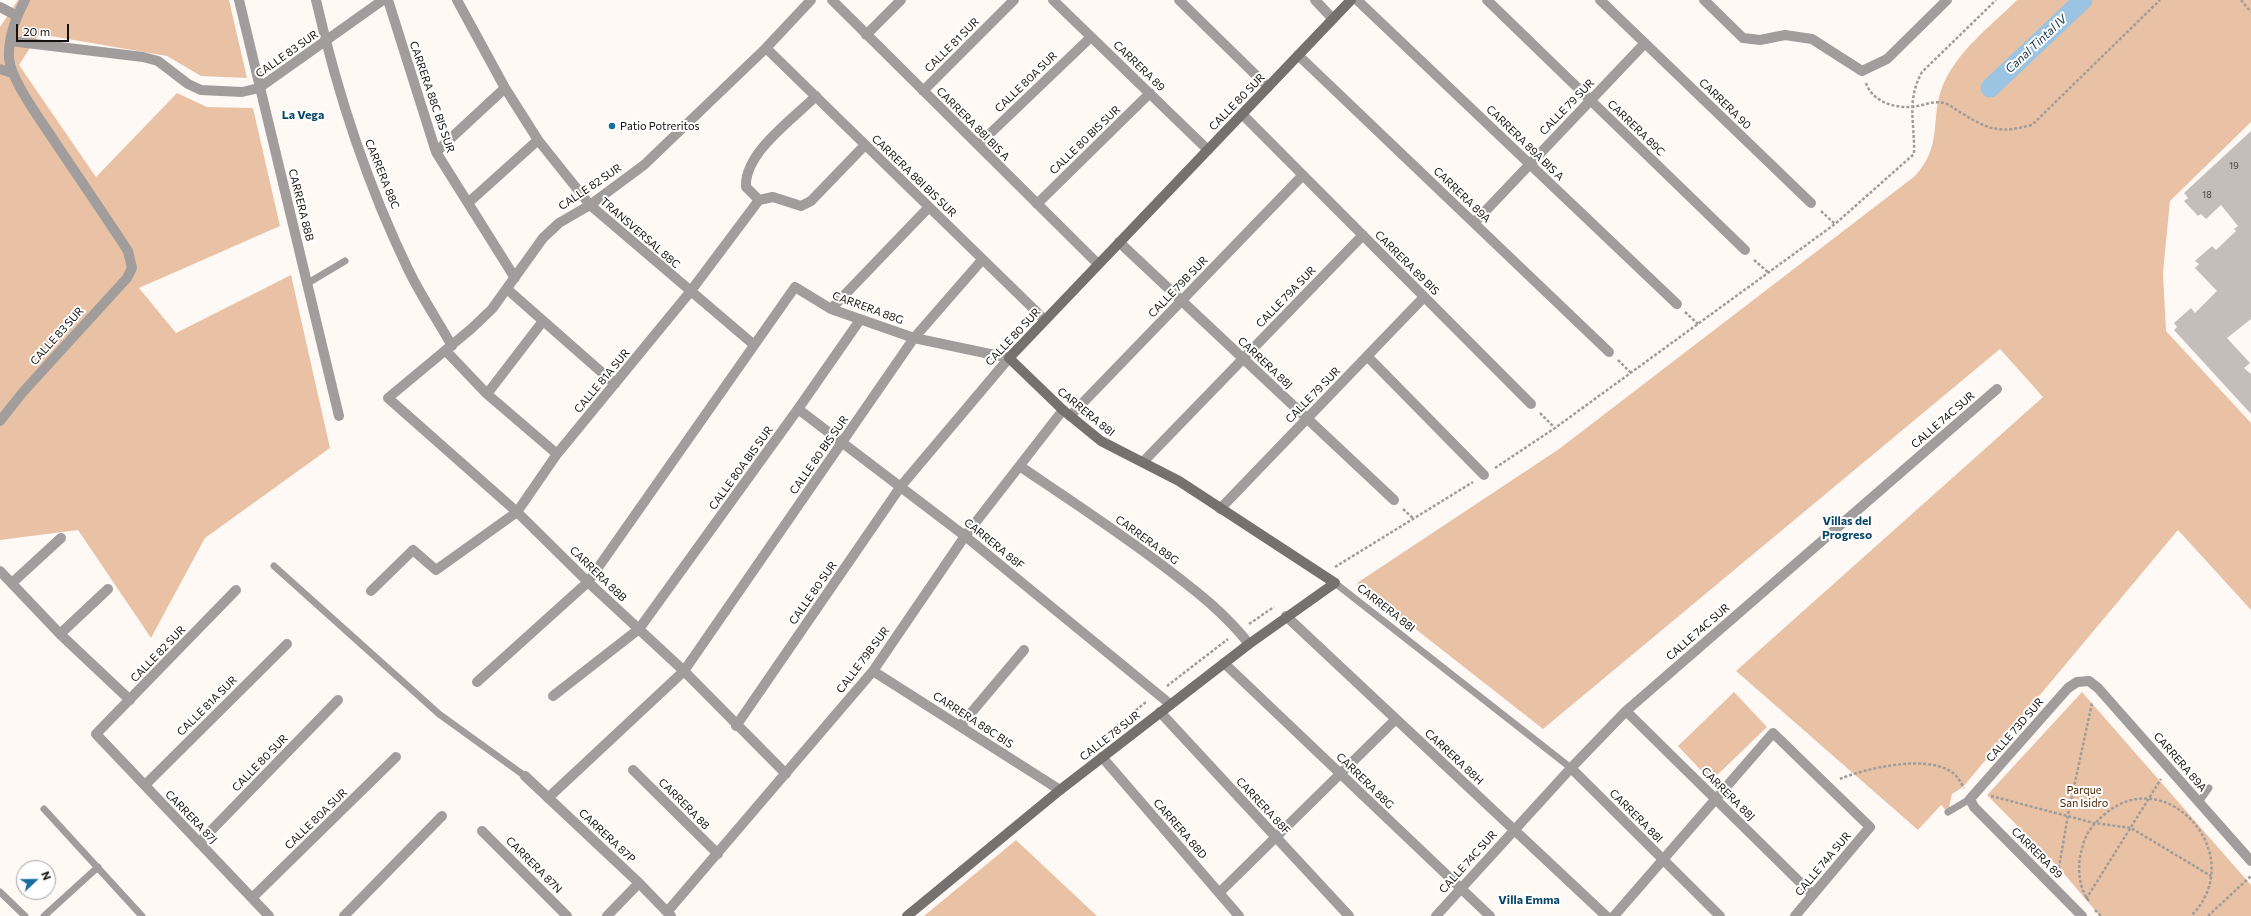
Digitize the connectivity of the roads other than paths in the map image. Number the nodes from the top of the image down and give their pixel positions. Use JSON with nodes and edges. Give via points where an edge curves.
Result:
{"nodes":[{"id":1,"x":25,"y":0,"type":"edge"},
{"id":2,"x":239,"y":0,"type":"edge"},
{"id":3,"x":316,"y":0,"type":"edge"},
{"id":4,"x":383,"y":0,"type":"edge"},
{"id":5,"x":388,"y":0,"type":"edge"},
{"id":6,"x":456,"y":0,"type":"edge"},
{"id":7,"x":811,"y":0,"type":"edge"},
{"id":8,"x":832,"y":0,"type":"edge"},
{"id":9,"x":901,"y":0,"type":"edge"},
{"id":10,"x":1014,"y":0,"type":"edge"},
{"id":11,"x":1053,"y":0,"type":"edge"},
{"id":12,"x":1180,"y":0,"type":"edge"},
{"id":13,"x":1315,"y":0,"type":"edge"},
{"id":14,"x":1351,"y":0,"type":"edge"},
{"id":15,"x":1357,"y":0,"type":"edge"},
{"id":16,"x":1487,"y":0,"type":"edge"},
{"id":17,"x":1600,"y":0,"type":"edge"},
{"id":18,"x":1704,"y":0,"type":"edge"},
{"id":19,"x":1947,"y":0,"type":"edge"},
{"id":20,"x":0,"y":8,"type":"edge"},
{"id":21,"x":17,"y":16,"type":"junction"},
{"id":22,"x":1333,"y":19,"type":"junction"},
{"id":23,"x":866,"y":35,"type":"junction"},
{"id":24,"x":1091,"y":37,"type":"junction"},
{"id":25,"x":10,"y":41,"type":"junction"},
{"id":26,"x":326,"y":42,"type":"junction"},
{"id":27,"x":1645,"y":43,"type":"junction"},
{"id":28,"x":766,"y":48,"type":"junction"},
{"id":29,"x":1298,"y":55,"type":"junction"},
{"id":30,"x":0,"y":69,"type":"edge"},
{"id":31,"x":12,"y":73,"type":"junction"},
{"id":32,"x":1268,"y":87,"type":"junction"},
{"id":33,"x":259,"y":88,"type":"junction"},
{"id":34,"x":505,"y":88,"type":"junction"},
{"id":35,"x":923,"y":91,"type":"junction"},
{"id":36,"x":1150,"y":93,"type":"junction"},
{"id":37,"x":816,"y":96,"type":"junction"},
{"id":38,"x":1590,"y":100,"type":"junction"},
{"id":39,"x":1242,"y":114,"type":"junction"},
{"id":40,"x":538,"y":140,"type":"junction"},
{"id":41,"x":866,"y":145,"type":"junction"},
{"id":42,"x":978,"y":145,"type":"junction"},
{"id":43,"x":1208,"y":150,"type":"junction"},
{"id":44,"x":436,"y":152,"type":"junction"},
{"id":45,"x":1530,"y":164,"type":"junction"},
{"id":46,"x":1303,"y":175,"type":"junction"},
{"id":47,"x":759,"y":200,"type":"junction"},
{"id":48,"x":468,"y":203,"type":"junction"},
{"id":49,"x":1811,"y":203,"type":"road end"},
{"id":50,"x":1037,"y":204,"type":"junction"},
{"id":51,"x":590,"y":205,"type":"junction"},
{"id":52,"x":929,"y":207,"type":"junction"},
{"id":53,"x":1474,"y":223,"type":"junction"},
{"id":54,"x":1363,"y":235,"type":"junction"},
{"id":55,"x":1119,"y":242,"type":"junction"},
{"id":56,"x":1745,"y":250,"type":"road end"},
{"id":57,"x":982,"y":260,"type":"junction"},
{"id":58,"x":345,"y":261,"type":"dead end"},
{"id":59,"x":1098,"y":264,"type":"junction"},
{"id":60,"x":515,"y":278,"type":"junction"},
{"id":61,"x":308,"y":283,"type":"junction"},
{"id":62,"x":507,"y":289,"type":"junction"},
{"id":63,"x":690,"y":292,"type":"junction"},
{"id":64,"x":1424,"y":297,"type":"junction"},
{"id":65,"x":1182,"y":301,"type":"junction"},
{"id":66,"x":1677,"y":304,"type":"dead end"},
{"id":67,"x":831,"y":309,"type":"junction"},
{"id":68,"x":860,"y":320,"type":"junction"},
{"id":69,"x":1044,"y":320,"type":"junction"},
{"id":70,"x":542,"y":321,"type":"junction"},
{"id":71,"x":914,"y":338,"type":"junction"},
{"id":72,"x":753,"y":344,"type":"junction"},
{"id":73,"x":449,"y":348,"type":"junction"},
{"id":74,"x":1609,"y":352,"type":"dead end"},
{"id":75,"x":1367,"y":356,"type":"junction"},
{"id":76,"x":1009,"y":358,"type":"junction"},
{"id":77,"x":1243,"y":358,"type":"junction"},
{"id":78,"x":615,"y":384,"type":"junction"},
{"id":79,"x":1997,"y":389,"type":"dead end"},
{"id":80,"x":487,"y":394,"type":"junction"},
{"id":81,"x":388,"y":398,"type":"joint"},
{"id":82,"x":1531,"y":404,"type":"road end"},
{"id":83,"x":798,"y":410,"type":"junction"},
{"id":84,"x":1066,"y":413,"type":"junction"},
{"id":85,"x":339,"y":416,"type":"dead end"},
{"id":86,"x":1307,"y":419,"type":"junction"},
{"id":87,"x":0,"y":421,"type":"edge"},
{"id":88,"x":843,"y":443,"type":"junction"},
{"id":89,"x":557,"y":454,"type":"junction"},
{"id":90,"x":1143,"y":462,"type":"junction"},
{"id":91,"x":1021,"y":467,"type":"junction"},
{"id":92,"x":1484,"y":475,"type":"dead end"},
{"id":93,"x":901,"y":486,"type":"junction"},
{"id":94,"x":1394,"y":500,"type":"dead end"},
{"id":95,"x":1220,"y":509,"type":"junction"},
{"id":96,"x":517,"y":512,"type":"junction"},
{"id":97,"x":965,"y":536,"type":"junction"},
{"id":98,"x":61,"y":538,"type":"dead end"},
{"id":99,"x":274,"y":566,"type":"dead end"},
{"id":100,"x":0,"y":571,"type":"edge"},
{"id":101,"x":588,"y":582,"type":"junction"},
{"id":102,"x":12,"y":583,"type":"junction"},
{"id":103,"x":1335,"y":583,"type":"junction"},
{"id":104,"x":108,"y":590,"type":"dead end"},
{"id":105,"x":236,"y":590,"type":"dead end"},
{"id":106,"x":371,"y":591,"type":"dead end"},
{"id":107,"x":1286,"y":616,"type":"junction"},
{"id":108,"x":639,"y":629,"type":"junction"},
{"id":109,"x":60,"y":634,"type":"junction"},
{"id":110,"x":287,"y":644,"type":"dead end"},
{"id":111,"x":1249,"y":644,"type":"junction"},
{"id":112,"x":1024,"y":650,"type":"dead end"},
{"id":113,"x":1224,"y":663,"type":"junction"},
{"id":114,"x":684,"y":671,"type":"junction"},
{"id":115,"x":873,"y":671,"type":"junction"},
{"id":116,"x":2089,"y":681,"type":"joint"},
{"id":117,"x":477,"y":682,"type":"dead end"},
{"id":118,"x":553,"y":696,"type":"dead end"},
{"id":119,"x":130,"y":700,"type":"junction"},
{"id":120,"x":338,"y":700,"type":"dead end"},
{"id":121,"x":1170,"y":704,"type":"junction"},
{"id":122,"x":1626,"y":711,"type":"junction"},
{"id":123,"x":1160,"y":712,"type":"junction"},
{"id":124,"x":1396,"y":719,"type":"junction"},
{"id":125,"x":736,"y":726,"type":"junction"},
{"id":126,"x":960,"y":726,"type":"junction"},
{"id":127,"x":96,"y":734,"type":"joint"},
{"id":128,"x":396,"y":757,"type":"dead end"},
{"id":129,"x":1102,"y":757,"type":"junction"},
{"id":130,"x":1571,"y":768,"type":"junction"},
{"id":131,"x":633,"y":770,"type":"dead end"},
{"id":132,"x":786,"y":774,"type":"junction"},
{"id":133,"x":1341,"y":774,"type":"junction"},
{"id":134,"x":525,"y":776,"type":"joint"},
{"id":135,"x":145,"y":785,"type":"junction"},
{"id":136,"x":2209,"y":788,"type":"dead end"},
{"id":137,"x":1060,"y":790,"type":"junction"},
{"id":138,"x":548,"y":798,"type":"junction"},
{"id":139,"x":1716,"y":800,"type":"junction"},
{"id":140,"x":2199,"y":802,"type":"junction"},
{"id":141,"x":1972,"y":803,"type":"junction"},
{"id":142,"x":44,"y":810,"type":"dead end"},
{"id":143,"x":1948,"y":812,"type":"dead end"},
{"id":144,"x":442,"y":816,"type":"dead end"},
{"id":145,"x":1514,"y":830,"type":"junction"},
{"id":146,"x":482,"y":831,"type":"dead end"},
{"id":147,"x":1276,"y":838,"type":"junction"},
{"id":148,"x":200,"y":843,"type":"junction"},
{"id":149,"x":718,"y":854,"type":"junction"},
{"id":150,"x":1664,"y":859,"type":"junction"},
{"id":151,"x":2251,"y":861,"type":"edge"},
{"id":152,"x":98,"y":868,"type":"junction"},
{"id":153,"x":639,"y":883,"type":"junction"},
{"id":154,"x":1461,"y":888,"type":"junction"},
{"id":155,"x":0,"y":892,"type":"edge"},
{"id":156,"x":1219,"y":893,"type":"junction"},
{"id":157,"x":1812,"y":895,"type":"junction"},
{"id":158,"x":252,"y":898,"type":"junction"},
{"id":159,"x":669,"y":914,"type":"edge"},
{"id":160,"x":2080,"y":914,"type":"edge"},
{"id":161,"x":265,"y":915,"type":"edge"},
{"id":162,"x":25,"y":916,"type":"edge"},
{"id":163,"x":44,"y":916,"type":"edge"},
{"id":164,"x":142,"y":916,"type":"edge"},
{"id":165,"x":344,"y":916,"type":"edge"},
{"id":166,"x":567,"y":916,"type":"edge"},
{"id":167,"x":607,"y":916,"type":"edge"},
{"id":168,"x":907,"y":916,"type":"edge"},
{"id":169,"x":1239,"y":916,"type":"edge"},
{"id":170,"x":1349,"y":916,"type":"edge"},
{"id":171,"x":1436,"y":916,"type":"edge"},
{"id":172,"x":1490,"y":916,"type":"edge"},
{"id":173,"x":1606,"y":916,"type":"edge"},
{"id":174,"x":1614,"y":916,"type":"edge"},
{"id":175,"x":1720,"y":916,"type":"edge"},
{"id":176,"x":1795,"y":916,"type":"edge"}],
"edges":[{"from":1,"to":21,"type":"street"},
{"from":2,"to":33,"type":"street","name":"CARRERA 88B"},
{"from":3,"to":26,"type":"street","name":"CARRERA 88C"},
{"from":4,"to":26,"type":"street","name":"CALLE 83 SUR"},
{"from":5,"to":44,"type":"street","name":"CARRERA 88C BIS SUR"},
{"from":6,"to":34,"type":"street","name":"TRANSVERSAL 88C"},
{"from":7,"to":28,"type":"street","name":"CALLE 82 SUR"},
{"from":8,"to":23,"type":"street","name":"CARRERA 88I BIS A"},
{"from":9,"to":23,"type":"street"},
{"from":10,"to":35,"type":"street","name":"CALLE 81 SUR"},
{"from":11,"to":24,"type":"street","name":"CARRERA 89"},
{"from":12,"to":32,"type":"street"},
{"from":13,"to":22,"type":"street"},
{"from":14,"to":22,"type":"street","name":"CALLE 80 SUR"},
{"from":15,"to":45,"type":"street","name":"CARRERA 89A BIS A"},
{"from":16,"to":38,"type":"street","name":"CARRERA 89C"},
{"from":17,"to":27,"type":"street","name":"CARRERA 90"},
{"from":18,"to":19,"type":"street","via":[[1743,38],[1760,40],[1785,35],[1812,39],[1862,71],[1887,59]]},
{"from":20,"to":21,"type":"street"},
{"from":21,"to":25,"type":"street"},
{"from":22,"to":29,"type":"street","name":"CALLE 80 SUR"},
{"from":23,"to":35,"type":"street","name":"CARRERA 88I BIS A"},
{"from":24,"to":36,"type":"street","name":"CARRERA 89"},
{"from":24,"to":42,"type":"street","name":"CALLE 80A SUR"},
{"from":25,"to":31,"type":"street","via":[[9,58]]},
{"from":25,"to":33,"type":"street","name":"CALLE 83 SUR","via":[[143,57],[158,61],[188,84],[201,90],[242,92]]},
{"from":26,"to":33,"type":"street","name":"CALLE 83 SUR"},
{"from":26,"to":73,"type":"street","name":"CARRERA 88C","via":[[361,158],[408,270]]},
{"from":27,"to":38,"type":"street","name":"CALLE 79 SUR"},
{"from":27,"to":49,"type":"street","name":"CARRERA 90"},
{"from":28,"to":37,"type":"street","name":"CARRERA 88I BIS SUR"},
{"from":28,"to":51,"type":"street","name":"CALLE 82 SUR","via":[[644,165]]},
{"from":29,"to":32,"type":"street","name":"CALLE 80 SUR"},
{"from":29,"to":53,"type":"street","name":"CARRERA 89A"},
{"from":30,"to":31,"type":"street"},
{"from":31,"to":87,"type":"street","name":"CALLE 83 SUR","via":[[36,114],[128,251],[132,268],[127,278],[23,392]]},
{"from":32,"to":39,"type":"street","name":"CALLE 80 SUR"},
{"from":33,"to":61,"type":"street","name":"CARRERA 88B"},
{"from":34,"to":40,"type":"street","name":"TRANSVERSAL 88C"},
{"from":34,"to":44,"type":"street"},
{"from":35,"to":42,"type":"street","name":"CARRERA 88I BIS A"},
{"from":36,"to":43,"type":"street","name":"CARRERA 89"},
{"from":36,"to":50,"type":"street","name":"CALLE 80 BIS SUR"},
{"from":37,"to":41,"type":"street","name":"CARRERA 88I BIS SUR"},
{"from":37,"to":47,"type":"street","via":[[758,152],[750,164],[745,178],[746,187]]},
{"from":38,"to":45,"type":"street","name":"CALLE 79 SUR"},
{"from":38,"to":56,"type":"street","name":"CARRERA 89C"},
{"from":39,"to":43,"type":"street","name":"CALLE 80 SUR"},
{"from":39,"to":46,"type":"street","name":"CARRERA 89 BIS"},
{"from":40,"to":48,"type":"street"},
{"from":40,"to":51,"type":"street","name":"TRANSVERSAL 88C"},
{"from":41,"to":47,"type":"street","via":[[811,201],[801,206],[773,198]]},
{"from":41,"to":52,"type":"street","name":"CARRERA 88I BIS SUR"},
{"from":42,"to":50,"type":"street","name":"CARRERA 88I BIS A"},
{"from":43,"to":55,"type":"street","name":"CALLE 80 SUR"},
{"from":44,"to":48,"type":"street","name":"CARRERA 88C BIS SUR"},
{"from":45,"to":53,"type":"street","name":"CALLE 79 SUR"},
{"from":45,"to":66,"type":"street","name":"CARRERA 89A BIS A"},
{"from":46,"to":54,"type":"street","name":"CARRERA 89 BIS"},
{"from":46,"to":65,"type":"street","name":"CALLE 79B SUR"},
{"from":47,"to":63,"type":"street","name":"CALLE 81A SUR"},
{"from":48,"to":60,"type":"street","name":"CARRERA 88C BIS SUR"},
{"from":50,"to":59,"type":"street","name":"CARRERA 88I BIS A"},
{"from":51,"to":60,"type":"street","name":"CALLE 82 SUR","via":[[559,223],[542,238]]},
{"from":51,"to":63,"type":"street","name":"TRANSVERSAL 88C"},
{"from":52,"to":57,"type":"street","name":"CARRERA 88I BIS SUR"},
{"from":52,"to":67,"type":"street"},
{"from":53,"to":74,"type":"street","name":"CARRERA 89A"},
{"from":54,"to":64,"type":"street","name":"CARRERA 89 BIS"},
{"from":54,"to":77,"type":"street","name":"CALLE 79A SUR"},
{"from":55,"to":59,"type":"street","name":"CALLE 80 SUR"},
{"from":55,"to":65,"type":"street","name":"CARRERA 88J"},
{"from":57,"to":69,"type":"street","name":"CARRERA 88I BIS SUR"},
{"from":57,"to":71,"type":"street","name":"CALLE 80 BIS SUR"},
{"from":58,"to":61,"type":"lane"},
{"from":59,"to":69,"type":"street","name":"CALLE 80 SUR"},
{"from":60,"to":62,"type":"street","name":"CALLE 82 SUR"},
{"from":61,"to":85,"type":"street","name":"CARRERA 88B"},
{"from":62,"to":70,"type":"street"},
{"from":62,"to":73,"type":"street","name":"CALLE 82 SUR","via":[[486,314]]},
{"from":63,"to":72,"type":"street","name":"TRANSVERSAL 88C"},
{"from":63,"to":78,"type":"street","name":"CALLE 81A SUR"},
{"from":64,"to":75,"type":"street","name":"CALLE 79 SUR"},
{"from":64,"to":82,"type":"street","name":"CARRERA 89 BIS"},
{"from":65,"to":77,"type":"street","name":"CARRERA 88J"},
{"from":65,"to":84,"type":"street","name":"CALLE 79B SUR"},
{"from":67,"to":68,"type":"street","name":"CARRERA 88G"},
{"from":67,"to":72,"type":"street","name":"CARRERA 88G","via":[[795,287]]},
{"from":68,"to":71,"type":"street","name":"CARRERA 88G"},
{"from":68,"to":83,"type":"street","name":"CALLE 80A BIS SUR"},
{"from":69,"to":76,"type":"street","name":"CALLE 80 SUR"},
{"from":70,"to":78,"type":"street"},
{"from":70,"to":80,"type":"street"},
{"from":71,"to":76,"type":"street","name":"CARRERA 88G"},
{"from":71,"to":88,"type":"street","name":"CALLE 80 BIS SUR"},
{"from":72,"to":101,"type":"street"},
{"from":73,"to":80,"type":"street","name":"CARRERA 88C"},
{"from":73,"to":81,"type":"street","name":"CALLE 82 SUR"},
{"from":75,"to":86,"type":"street","name":"CALLE 79 SUR"},
{"from":75,"to":92,"type":"street"},
{"from":76,"to":84,"type":"street","name":"CARRERA 88I"},
{"from":76,"to":93,"type":"street","name":"CALLE 80 SUR"},
{"from":77,"to":86,"type":"street","name":"CARRERA 88J"},
{"from":77,"to":90,"type":"street","name":"CALLE 79A SUR"},
{"from":78,"to":89,"type":"street","name":"CALLE 81A SUR"},
{"from":79,"to":122,"type":"street","name":"CALLE 74C SUR"},
{"from":80,"to":89,"type":"street","name":"CARRERA 88C"},
{"from":81,"to":96,"type":"street","name":"CARRERA 88B"},
{"from":83,"to":88,"type":"street","name":"CARRERA 88F"},
{"from":83,"to":108,"type":"street","name":"CALLE 80A BIS SUR"},
{"from":84,"to":90,"type":"street","name":"CARRERA 88I","via":[[1100,441]]},
{"from":84,"to":91,"type":"street","name":"CALLE 79B SUR"},
{"from":86,"to":94,"type":"street","name":"CARRERA 88J"},
{"from":86,"to":95,"type":"street","name":"CALLE 79 SUR"},
{"from":88,"to":93,"type":"street","name":"CARRERA 88F"},
{"from":88,"to":114,"type":"street","name":"CALLE 80 BIS SUR"},
{"from":89,"to":96,"type":"street","name":"CALLE 81A SUR"},
{"from":90,"to":95,"type":"street","name":"CARRERA 88I","via":[[1179,481]]},
{"from":91,"to":97,"type":"street","name":"CALLE 79B SUR"},
{"from":91,"to":111,"type":"street","name":"CARRERA 88G","via":[[1128,540],[1201,595]]},
{"from":93,"to":97,"type":"street","name":"CARRERA 88F"},
{"from":93,"to":125,"type":"street","name":"CALLE 80 SUR"},
{"from":95,"to":103,"type":"street","name":"CARRERA 88I"},
{"from":96,"to":101,"type":"street","name":"CARRERA 88B"},
{"from":96,"to":106,"type":"street","name":"CALLE 81A SUR","via":[[436,570],[413,550]]},
{"from":97,"to":115,"type":"street","name":"CALLE 79B SUR"},
{"from":97,"to":121,"type":"street","name":"CARRERA 88F"},
{"from":98,"to":102,"type":"street"},
{"from":99,"to":134,"type":"lane","via":[[439,714]]},
{"from":100,"to":102,"type":"street"},
{"from":101,"to":108,"type":"street","name":"CARRERA 88B"},
{"from":101,"to":117,"type":"street"},
{"from":102,"to":109,"type":"street"},
{"from":103,"to":107,"type":"street","name":"CALLE 78 SUR"},
{"from":103,"to":130,"type":"lane","name":"CARRERA 88I"},
{"from":104,"to":109,"type":"street"},
{"from":105,"to":119,"type":"street","name":"CALLE 82 SUR"},
{"from":107,"to":111,"type":"street","name":"CALLE 78 SUR"},
{"from":107,"to":124,"type":"street","name":"CARRERA 88H"},
{"from":108,"to":114,"type":"street","name":"CARRERA 88B"},
{"from":108,"to":118,"type":"street","name":"CALLE 80A BIS SUR"},
{"from":109,"to":119,"type":"street"},
{"from":110,"to":135,"type":"street","name":"CALLE 81A SUR"},
{"from":111,"to":113,"type":"street","name":"CALLE 78 SUR"},
{"from":112,"to":126,"type":"street"},
{"from":113,"to":121,"type":"street","name":"CALLE 78 SUR"},
{"from":113,"to":133,"type":"street","name":"CARRERA 88G"},
{"from":114,"to":125,"type":"street","name":"CARRERA 88B"},
{"from":114,"to":138,"type":"street","name":"CALLE 80 BIS SUR"},
{"from":115,"to":126,"type":"street","name":"CARRERA 88C BIS"},
{"from":115,"to":132,"type":"street","name":"CALLE 79B SUR"},
{"from":116,"to":140,"type":"street","name":"CARRERA 89A"},
{"from":116,"to":141,"type":"street","name":"CALLE 73D SUR","via":[[2077,682],[2068,688]]},
{"from":119,"to":127,"type":"street","name":"CALLE 82 SUR"},
{"from":120,"to":148,"type":"street","name":"CALLE 80 SUR"},
{"from":121,"to":123,"type":"street","name":"CALLE 78 SUR"},
{"from":122,"to":130,"type":"street","name":"CALLE 74C SUR"},
{"from":122,"to":139,"type":"street","name":"CARRERA 88J"},
{"from":123,"to":129,"type":"street","name":"CALLE 78 SUR"},
{"from":123,"to":147,"type":"street","name":"CARRERA 88F"},
{"from":124,"to":133,"type":"street"},
{"from":124,"to":145,"type":"street","name":"CARRERA 88H"},
{"from":125,"to":132,"type":"street","name":"CARRERA 88B"},
{"from":126,"to":137,"type":"street","name":"CARRERA 88C BIS"},
{"from":127,"to":135,"type":"street","name":"CARRERA 87J"},
{"from":128,"to":158,"type":"street","name":"CALLE 80A SUR"},
{"from":129,"to":137,"type":"street","name":"CALLE 78 SUR"},
{"from":129,"to":156,"type":"street","name":"CARRERA 88D"},
{"from":130,"to":145,"type":"street","name":"CALLE 74C SUR"},
{"from":130,"to":150,"type":"street","name":"CARRERA 88I"},
{"from":131,"to":149,"type":"street","name":"CARRERA 88"},
{"from":132,"to":149,"type":"street","name":"CALLE 79B SUR"},
{"from":133,"to":147,"type":"street"},
{"from":133,"to":154,"type":"street","name":"CARRERA 88G"},
{"from":134,"to":138,"type":"street","name":"CARRERA 87P"},
{"from":135,"to":148,"type":"street","name":"CARRERA 87J"},
{"from":136,"to":140,"type":"lane"},
{"from":137,"to":168,"type":"street","name":"CALLE 78 SUR"},
{"from":138,"to":153,"type":"street","name":"CARRERA 87P"},
{"from":139,"to":150,"type":"street"},
{"from":139,"to":157,"type":"street","name":"CARRERA 88J"},
{"from":139,"to":157,"type":"street","name":"CALLE 74A SUR","via":[[1773,733],[1870,827]]},
{"from":140,"to":151,"type":"street","name":"CARRERA 89A"},
{"from":141,"to":143,"type":"lane"},
{"from":141,"to":160,"type":"street","name":"CARRERA 89"},
{"from":142,"to":152,"type":"lane"},
{"from":144,"to":165,"type":"street"},
{"from":145,"to":154,"type":"street","name":"CALLE 74C SUR"},
{"from":145,"to":173,"type":"street","name":"CARRERA 88H"},
{"from":146,"to":166,"type":"street","name":"CARRERA 87N"},
{"from":147,"to":156,"type":"street"},
{"from":147,"to":170,"type":"street","name":"CARRERA 88F"},
{"from":148,"to":158,"type":"street","name":"CARRERA 87J"},
{"from":149,"to":159,"type":"street","name":"CALLE 79B SUR"},
{"from":150,"to":174,"type":"street"},
{"from":150,"to":175,"type":"street","name":"CARRERA 88I"},
{"from":152,"to":163,"type":"lane"},
{"from":152,"to":164,"type":"lane"},
{"from":153,"to":159,"type":"street","name":"CARRERA 87P"},
{"from":153,"to":167,"type":"street"},
{"from":154,"to":171,"type":"street","name":"CALLE 74C SUR"},
{"from":154,"to":172,"type":"street","name":"CARRERA 88G"},
{"from":155,"to":162,"type":"lane"},
{"from":156,"to":169,"type":"street","name":"CARRERA 88D"},
{"from":157,"to":176,"type":"street","name":"CALLE 74A SUR"},
{"from":158,"to":161,"type":"street","name":"CARRERA 87J"}]}
